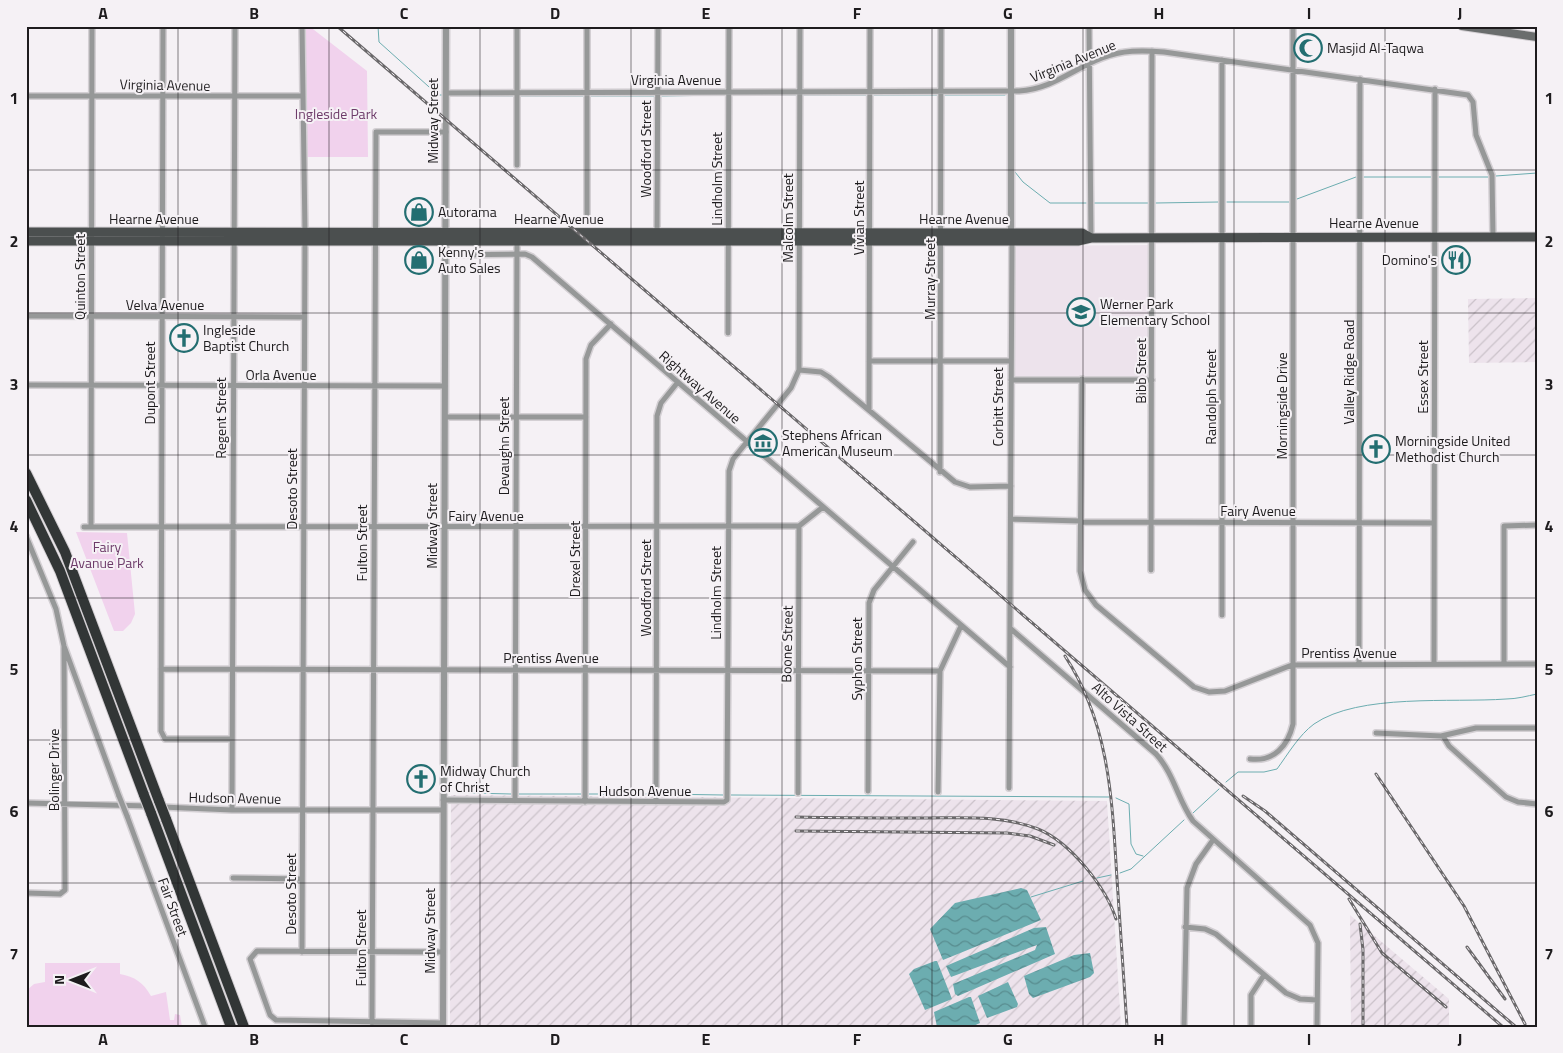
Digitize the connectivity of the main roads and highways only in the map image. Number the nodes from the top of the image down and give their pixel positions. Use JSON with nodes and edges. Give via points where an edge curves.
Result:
{"nodes":[{"id":1,"x":1462,"y":26,"type":"edge"},
{"id":2,"x":1537,"y":37,"type":"edge"},
{"id":3,"x":26,"y":232,"type":"edge"},
{"id":4,"x":91,"y":237,"type":"junction"},
{"id":5,"x":446,"y":237,"type":"junction"},
{"id":6,"x":657,"y":237,"type":"junction"},
{"id":7,"x":1537,"y":237,"type":"edge"},
{"id":8,"x":26,"y":241,"type":"edge"},
{"id":9,"x":26,"y":473,"type":"edge"},
{"id":10,"x":26,"y":500,"type":"edge"},
{"id":11,"x":231,"y":1027,"type":"edge"},
{"id":12,"x":244,"y":1027,"type":"edge"}],
"edges":[{"from":1,"to":2,"type":"main road"},
{"from":3,"to":4,"type":"main road","name":"Hearne Avenue"},
{"from":4,"to":5,"type":"main road","name":"Hearne Avenue"},
{"from":4,"to":8,"type":"main road","name":"Hearne Avenue"},
{"from":5,"to":6,"type":"main road","name":"Hearne Avenue"},
{"from":5,"to":6,"type":"main road","name":"Hearne Avenue","via":[[517,242]]},
{"from":6,"to":7,"type":"main road","name":"Hearne Avenue","via":[[1082,234],[1091,238]]},
{"from":9,"to":12,"type":"highway","bridge":true,"via":[[65,552]]},
{"from":10,"to":11,"type":"highway","bridge":true,"via":[[60,571]]}]}
